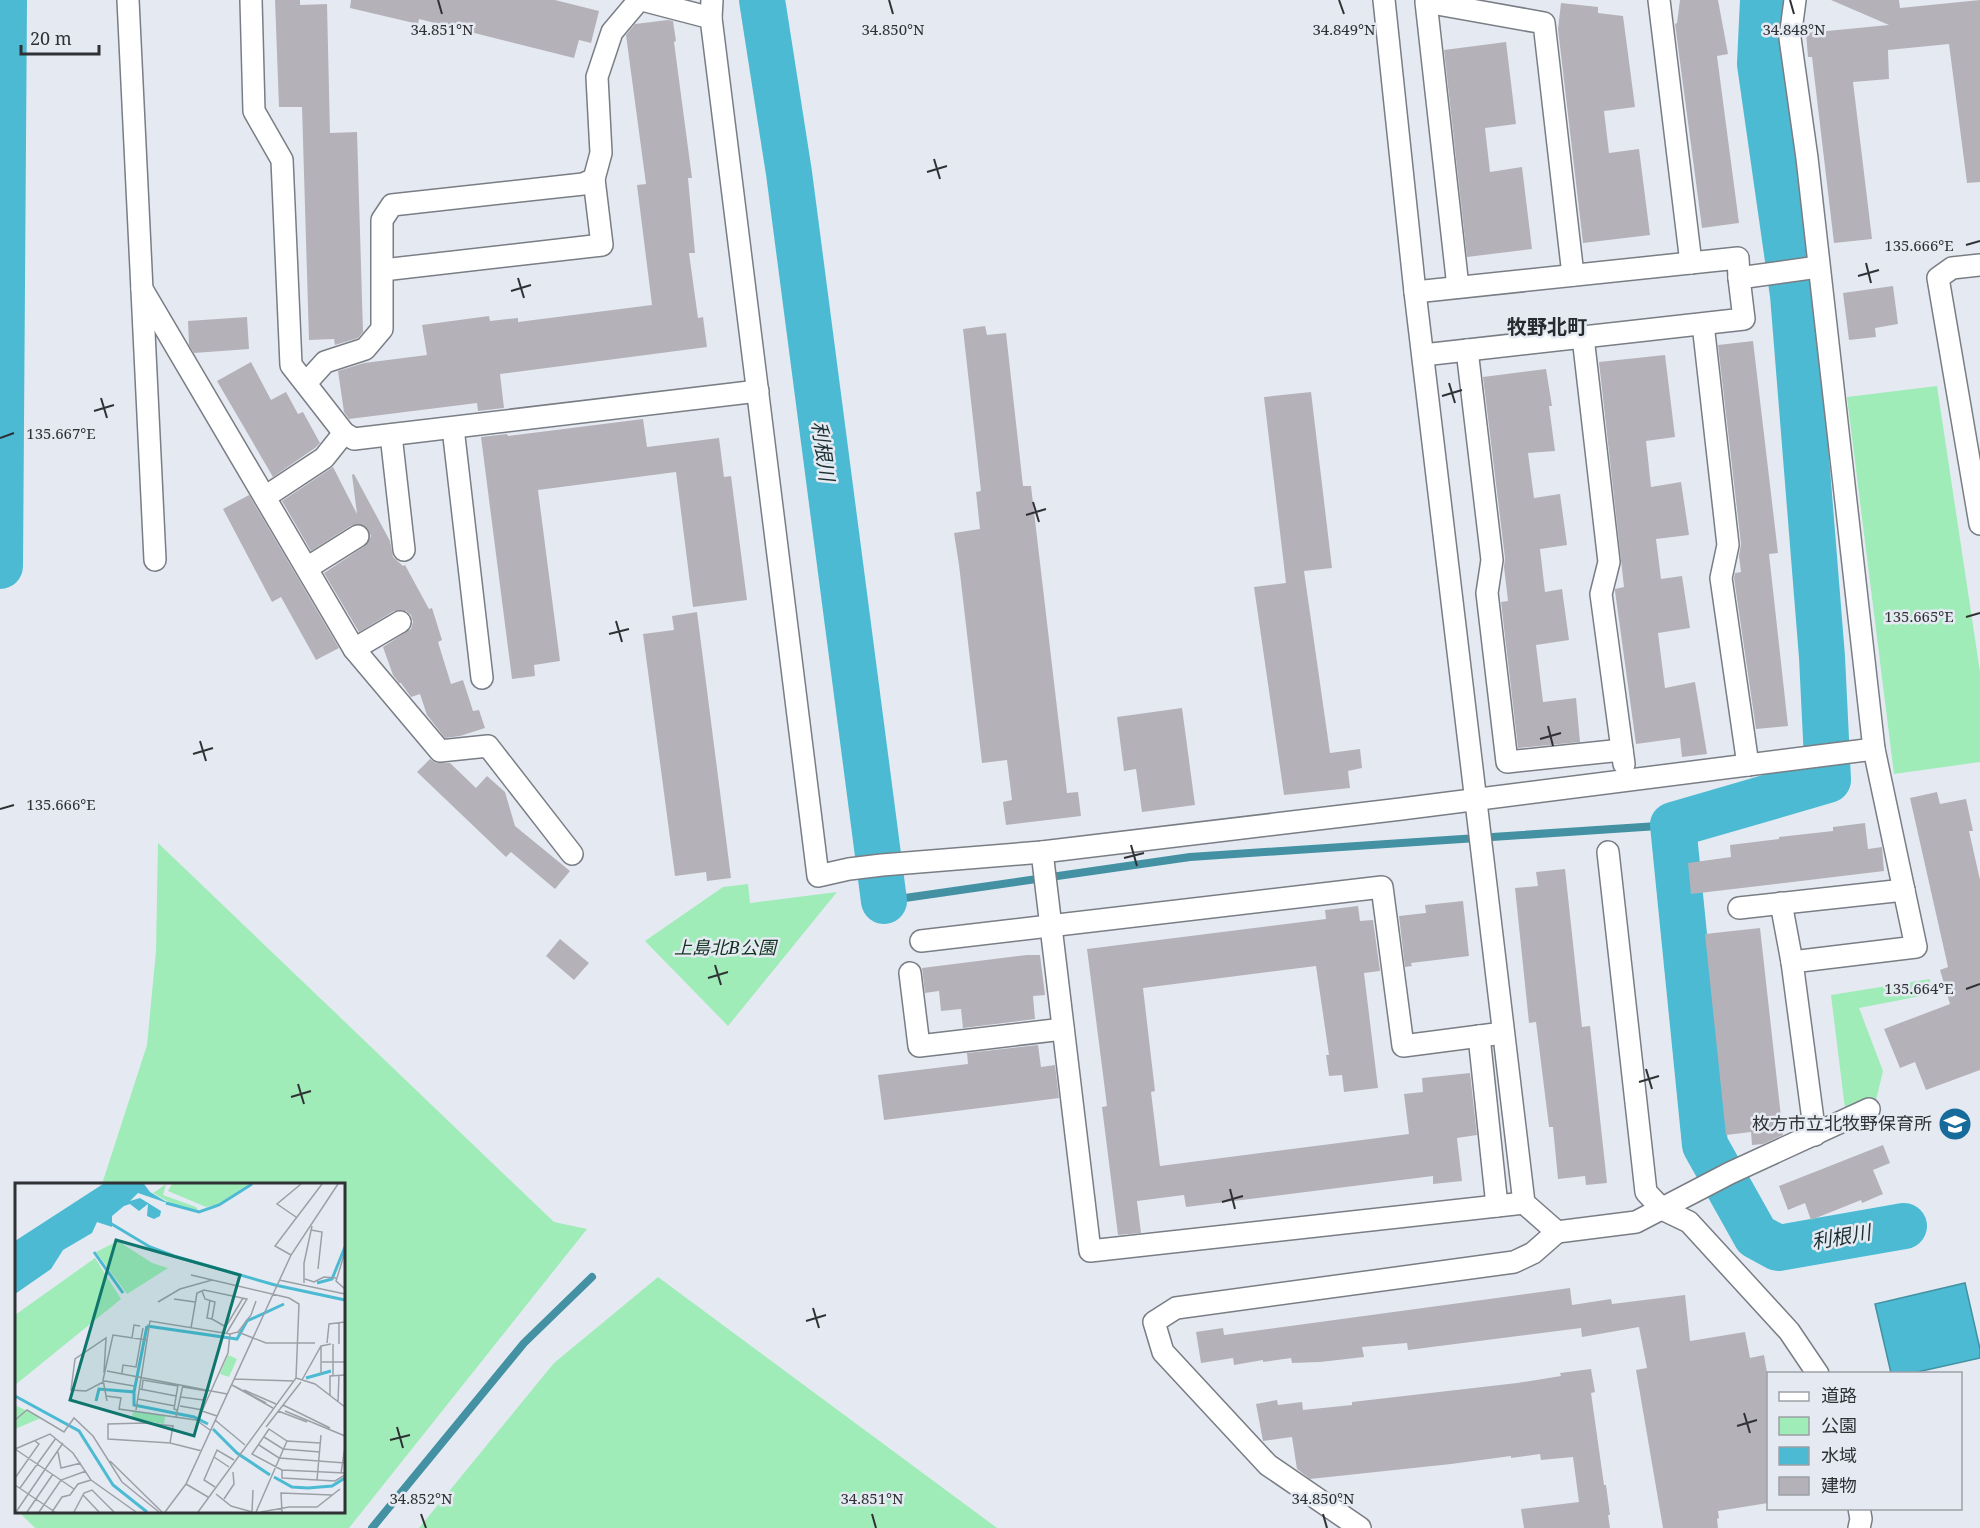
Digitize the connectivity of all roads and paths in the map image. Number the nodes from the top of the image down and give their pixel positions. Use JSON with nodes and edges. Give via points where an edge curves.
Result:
{"nodes":[{"id":1,"x":128,"y":0,"type":"edge"},
{"id":2,"x":251,"y":0,"type":"edge"},
{"id":3,"x":640,"y":0,"type":"edge"},
{"id":4,"x":1384,"y":0,"type":"edge"},
{"id":5,"x":1659,"y":0,"type":"edge"},
{"id":6,"x":1795,"y":0,"type":"edge"},
{"id":7,"x":712,"y":9,"type":"edge"},
{"id":8,"x":594,"y":179,"type":"junction"},
{"id":9,"x":1691,"y":263,"type":"junction"},
{"id":10,"x":1980,"y":265,"type":"edge"},
{"id":11,"x":1818,"y":267,"type":"junction"},
{"id":12,"x":382,"y":270,"type":"junction"},
{"id":13,"x":1574,"y":275,"type":"junction"},
{"id":14,"x":1740,"y":278,"type":"junction"},
{"id":15,"x":1458,"y":287,"type":"junction"},
{"id":16,"x":142,"y":289,"type":"junction"},
{"id":17,"x":1415,"y":292,"type":"junction"},
{"id":18,"x":1703,"y":324,"type":"junction"},
{"id":19,"x":1583,"y":337,"type":"junction"},
{"id":20,"x":1467,"y":350,"type":"junction"},
{"id":21,"x":1423,"y":355,"type":"junction"},
{"id":22,"x":306,"y":383,"type":"junction"},
{"id":23,"x":758,"y":391,"type":"junction"},
{"id":24,"x":453,"y":428,"type":"junction"},
{"id":25,"x":344,"y":433,"type":"junction"},
{"id":26,"x":391,"y":435,"type":"junction"},
{"id":27,"x":265,"y":497,"type":"junction"},
{"id":28,"x":1980,"y":524,"type":"edge"},
{"id":29,"x":358,"y":536,"type":"dead end"},
{"id":30,"x":404,"y":550,"type":"dead end"},
{"id":31,"x":155,"y":560,"type":"dead end"},
{"id":32,"x":307,"y":568,"type":"junction"},
{"id":33,"x":400,"y":622,"type":"dead end"},
{"id":34,"x":354,"y":649,"type":"junction"},
{"id":35,"x":482,"y":678,"type":"dead end"},
{"id":36,"x":1874,"y":749,"type":"junction"},
{"id":37,"x":1622,"y":750,"type":"junction"},
{"id":38,"x":1748,"y":765,"type":"junction"},
{"id":39,"x":1626,"y":780,"type":"junction"},
{"id":40,"x":1475,"y":800,"type":"junction"},
{"id":41,"x":1042,"y":852,"type":"junction"},
{"id":42,"x":1608,"y":852,"type":"dead end"},
{"id":43,"x":572,"y":854,"type":"dead end"},
{"id":44,"x":1904,"y":890,"type":"junction"},
{"id":45,"x":1782,"y":903,"type":"junction"},
{"id":46,"x":1739,"y":908,"type":"dead end"},
{"id":47,"x":1051,"y":927,"type":"junction"},
{"id":48,"x":921,"y":941,"type":"dead end"},
{"id":49,"x":1792,"y":962,"type":"junction"},
{"id":50,"x":910,"y":973,"type":"dead end"},
{"id":51,"x":1064,"y":1029,"type":"junction"},
{"id":52,"x":1503,"y":1033,"type":"junction"},
{"id":53,"x":1479,"y":1036,"type":"junction"},
{"id":54,"x":1869,"y":1109,"type":"dead end"},
{"id":55,"x":1815,"y":1135,"type":"junction"},
{"id":56,"x":1524,"y":1203,"type":"junction"},
{"id":57,"x":1497,"y":1206,"type":"junction"},
{"id":58,"x":1662,"y":1209,"type":"junction"},
{"id":59,"x":1557,"y":1232,"type":"junction"},
{"id":60,"x":1817,"y":1372,"type":"edge"},
{"id":61,"x":1859,"y":1510,"type":"edge"},
{"id":62,"x":1360,"y":1528,"type":"edge"},
{"id":63,"x":1859,"y":1528,"type":"edge"}],
"edges":[{"from":1,"to":16,"type":"street"},
{"from":2,"to":22,"type":"street","via":[[254,111],[282,160],[291,365]]},
{"from":3,"to":7,"type":"street"},
{"from":3,"to":8,"type":"street","via":[[612,32],[597,77],[601,153]]},
{"from":4,"to":17,"type":"street"},
{"from":5,"to":9,"type":"street"},
{"from":6,"to":11,"type":"street","via":[[1790,38]]},
{"from":7,"to":23,"type":"street"},
{"from":8,"to":12,"type":"street","via":[[583,184],[392,205],[382,220]]},
{"from":8,"to":12,"type":"street","via":[[602,245]]},
{"from":9,"to":13,"type":"street"},
{"from":9,"to":14,"type":"street","via":[[1738,258]]},
{"from":10,"to":28,"type":"street","via":[[1952,268],[1938,278]]},
{"from":11,"to":14,"type":"street"},
{"from":11,"to":36,"type":"street"},
{"from":12,"to":22,"type":"street","via":[[382,329],[365,349],[325,362]]},
{"from":13,"to":15,"type":"street"},
{"from":13,"to":15,"type":"street","via":[[1544,23],[1426,2]]},
{"from":14,"to":18,"type":"street","via":[[1744,319]]},
{"from":15,"to":17,"type":"street"},
{"from":16,"to":27,"type":"street"},
{"from":16,"to":31,"type":"street"},
{"from":17,"to":21,"type":"street"},
{"from":18,"to":19,"type":"street"},
{"from":18,"to":38,"type":"street","via":[[1728,545],[1721,578]]},
{"from":19,"to":20,"type":"street"},
{"from":19,"to":37,"type":"street","via":[[1609,562],[1601,594]]},
{"from":20,"to":21,"type":"street"},
{"from":20,"to":37,"type":"street","via":[[1492,560],[1487,593],[1507,762]]},
{"from":21,"to":40,"type":"street"},
{"from":22,"to":25,"type":"street"},
{"from":23,"to":24,"type":"street"},
{"from":23,"to":41,"type":"street","via":[[818,876],[882,865]]},
{"from":24,"to":26,"type":"street"},
{"from":24,"to":35,"type":"street"},
{"from":25,"to":26,"type":"street","via":[[354,439]]},
{"from":25,"to":27,"type":"street","via":[[324,458]]},
{"from":26,"to":30,"type":"street"},
{"from":27,"to":32,"type":"street"},
{"from":29,"to":32,"type":"street"},
{"from":32,"to":34,"type":"street"},
{"from":33,"to":34,"type":"street"},
{"from":34,"to":43,"type":"street","via":[[440,751],[488,746]]},
{"from":36,"to":38,"type":"street"},
{"from":36,"to":44,"type":"street"},
{"from":37,"to":39,"type":"street"},
{"from":38,"to":39,"type":"street"},
{"from":39,"to":40,"type":"street"},
{"from":40,"to":41,"type":"street"},
{"from":40,"to":52,"type":"street"},
{"from":41,"to":47,"type":"street"},
{"from":42,"to":58,"type":"street","via":[[1646,1192]]},
{"from":44,"to":45,"type":"street"},
{"from":44,"to":49,"type":"street","via":[[1916,947]]},
{"from":45,"to":46,"type":"street"},
{"from":45,"to":49,"type":"street"},
{"from":47,"to":48,"type":"street"},
{"from":47,"to":51,"type":"street"},
{"from":47,"to":53,"type":"street","via":[[1382,887],[1403,1046]]},
{"from":49,"to":55,"type":"street"},
{"from":50,"to":51,"type":"street","via":[[919,1046]]},
{"from":51,"to":57,"type":"street","via":[[1090,1251]]},
{"from":52,"to":53,"type":"street"},
{"from":52,"to":56,"type":"street"},
{"from":53,"to":57,"type":"street"},
{"from":54,"to":55,"type":"street"},
{"from":55,"to":58,"type":"street"},
{"from":56,"to":57,"type":"street"},
{"from":56,"to":59,"type":"street"},
{"from":58,"to":59,"type":"street","via":[[1636,1222]]},
{"from":58,"to":60,"type":"street","via":[[1689,1222],[1789,1331]]},
{"from":59,"to":62,"type":"street","via":[[1533,1253],[1514,1262],[1176,1308],[1154,1322],[1163,1352],[1268,1465]]},
{"from":61,"to":63,"type":"street"}]}
